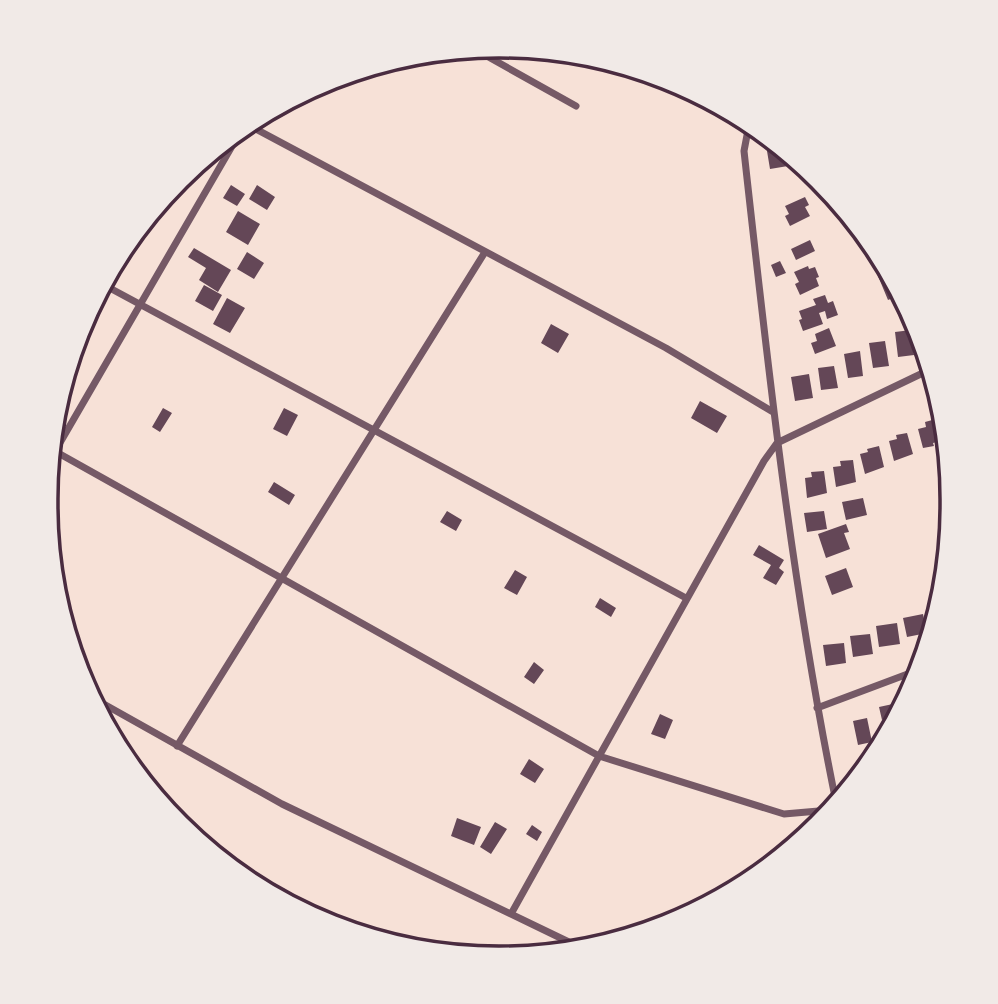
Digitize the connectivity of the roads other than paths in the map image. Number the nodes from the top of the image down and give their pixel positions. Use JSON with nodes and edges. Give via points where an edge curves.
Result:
{"nodes":[{"id":1,"x":491,"y":58,"type":"edge"},
{"id":2,"x":576,"y":106,"type":"dead end"},
{"id":3,"x":257,"y":130,"type":"edge"},
{"id":4,"x":747,"y":134,"type":"edge"},
{"id":5,"x":231,"y":149,"type":"edge"},
{"id":6,"x":485,"y":252,"type":"junction"},
{"id":7,"x":111,"y":289,"type":"edge"},
{"id":8,"x":139,"y":305,"type":"junction"},
{"id":9,"x":922,"y":374,"type":"edge"},
{"id":10,"x":773,"y":412,"type":"junction"},
{"id":11,"x":373,"y":430,"type":"junction"},
{"id":12,"x":63,"y":433,"type":"edge"},
{"id":13,"x":777,"y":443,"type":"junction"},
{"id":14,"x":61,"y":454,"type":"edge"},
{"id":15,"x":281,"y":578,"type":"junction"},
{"id":16,"x":686,"y":598,"type":"junction"},
{"id":17,"x":907,"y":674,"type":"edge"},
{"id":18,"x":106,"y":705,"type":"edge"},
{"id":19,"x":817,"y":708,"type":"junction"},
{"id":20,"x":177,"y":746,"type":"junction"},
{"id":21,"x":599,"y":756,"type":"junction"},
{"id":22,"x":834,"y":792,"type":"edge"},
{"id":23,"x":817,"y":811,"type":"edge"},
{"id":24,"x":511,"y":914,"type":"junction"},
{"id":25,"x":566,"y":941,"type":"edge"}],
"edges":[{"from":1,"to":2,"type":"street"},
{"from":3,"to":6,"type":"street"},
{"from":4,"to":10,"type":"street","via":[[744,151]]},
{"from":5,"to":8,"type":"street"},
{"from":6,"to":10,"type":"street","via":[[666,348]]},
{"from":6,"to":11,"type":"street"},
{"from":7,"to":8,"type":"street"},
{"from":8,"to":11,"type":"street"},
{"from":8,"to":12,"type":"street"},
{"from":9,"to":13,"type":"street"},
{"from":10,"to":13,"type":"street"},
{"from":11,"to":15,"type":"street"},
{"from":11,"to":16,"type":"street"},
{"from":13,"to":16,"type":"street"},
{"from":13,"to":19,"type":"street"},
{"from":14,"to":15,"type":"street"},
{"from":15,"to":20,"type":"street"},
{"from":15,"to":21,"type":"street"},
{"from":16,"to":21,"type":"street"},
{"from":17,"to":19,"type":"street"},
{"from":18,"to":20,"type":"street"},
{"from":19,"to":22,"type":"street"},
{"from":20,"to":24,"type":"street","via":[[282,804]]},
{"from":21,"to":23,"type":"street","via":[[784,814]]},
{"from":21,"to":24,"type":"street"},
{"from":24,"to":25,"type":"street"}]}
